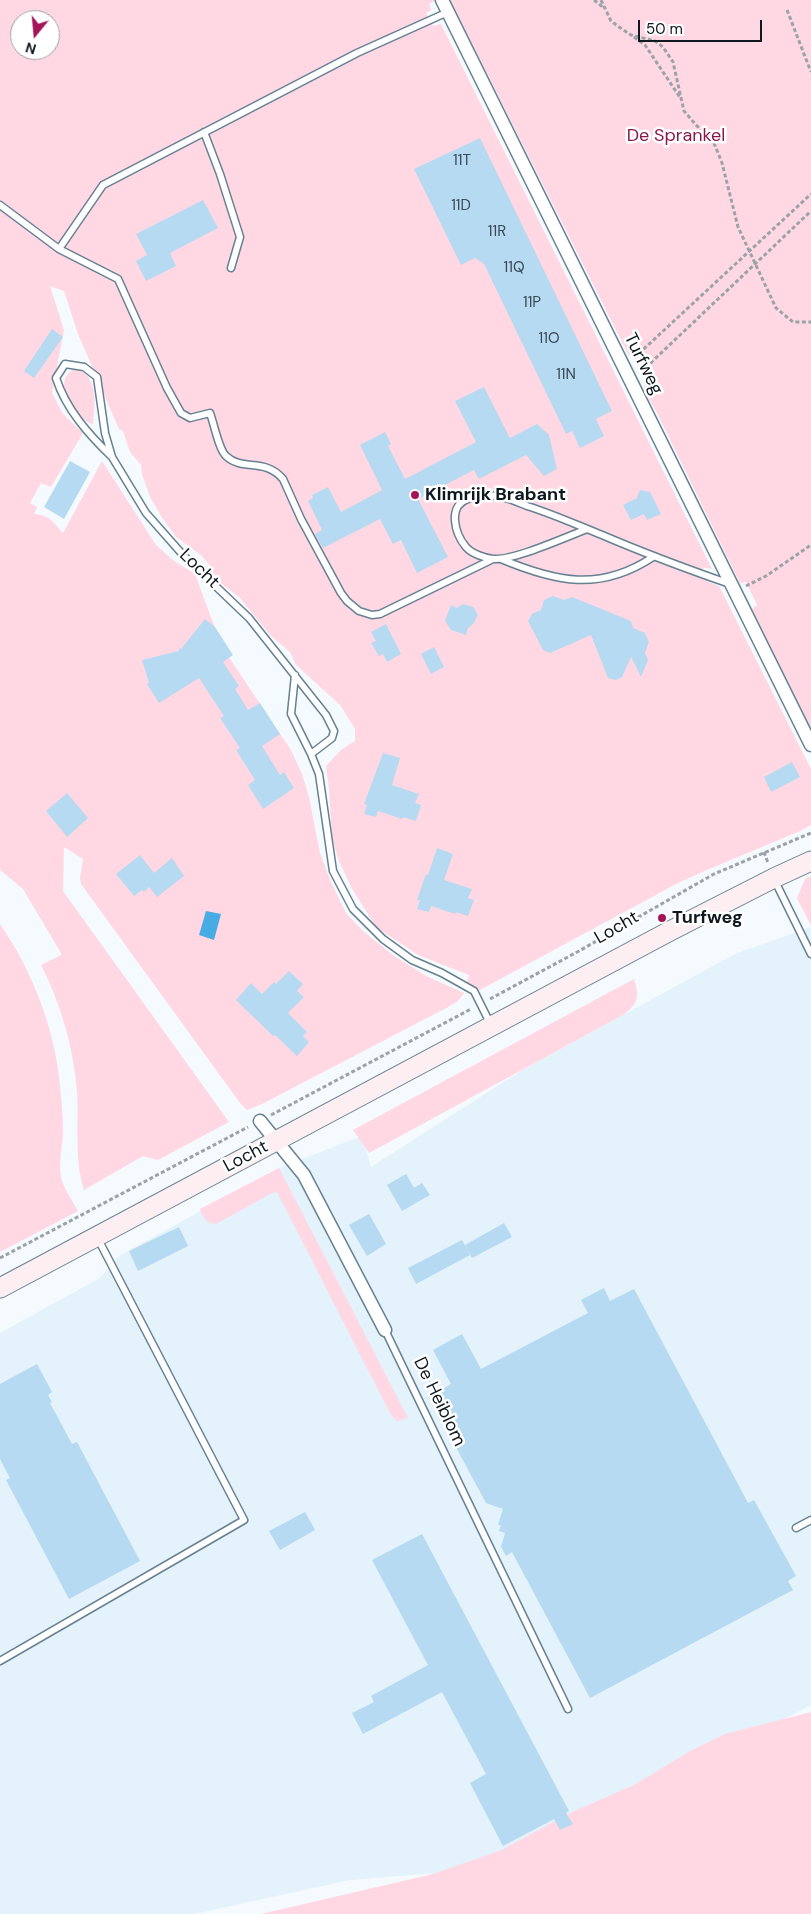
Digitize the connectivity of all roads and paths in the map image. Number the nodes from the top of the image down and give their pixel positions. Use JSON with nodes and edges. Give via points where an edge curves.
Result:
{"nodes":[{"id":1,"x":442,"y":0,"type":"edge"},
{"id":2,"x":594,"y":0,"type":"edge"},
{"id":3,"x":601,"y":0,"type":"edge"},
{"id":4,"x":606,"y":10,"type":"junction"},
{"id":5,"x":787,"y":10,"type":"dead end"},
{"id":6,"x":448,"y":12,"type":"junction"},
{"id":7,"x":631,"y":35,"type":"junction"},
{"id":8,"x":811,"y":72,"type":"edge"},
{"id":9,"x":682,"y":102,"type":"junction"},
{"id":10,"x":204,"y":132,"type":"junction"},
{"id":11,"x":811,"y":194,"type":"edge"},
{"id":12,"x":2,"y":208,"type":"edge"},
{"id":13,"x":811,"y":211,"type":"edge"},
{"id":14,"x":59,"y":249,"type":"junction"},
{"id":15,"x":750,"y":251,"type":"junction"},
{"id":16,"x":756,"y":263,"type":"junction"},
{"id":17,"x":231,"y":268,"type":"dead end"},
{"id":18,"x":811,"y":322,"type":"edge"},
{"id":19,"x":624,"y":367,"type":"junction"},
{"id":20,"x":632,"y":382,"type":"junction"},
{"id":21,"x":112,"y":457,"type":"junction"},
{"id":22,"x":587,"y":529,"type":"junction"},
{"id":23,"x":811,"y":544,"type":"edge"},
{"id":24,"x":653,"y":557,"type":"junction"},
{"id":25,"x":497,"y":559,"type":"junction"},
{"id":26,"x":732,"y":588,"type":"junction"},
{"id":27,"x":295,"y":674,"type":"junction"},
{"id":28,"x":811,"y":745,"type":"edge"},
{"id":29,"x":311,"y":754,"type":"junction"},
{"id":30,"x":811,"y":833,"type":"edge"},
{"id":31,"x":811,"y":862,"type":"edge"},
{"id":32,"x":774,"y":878,"type":"junction"},
{"id":33,"x":811,"y":954,"type":"edge"},
{"id":34,"x":481,"y":1004,"type":"junction"},
{"id":35,"x":492,"y":1026,"type":"junction"},
{"id":36,"x":260,"y":1121,"type":"junction"},
{"id":37,"x":276,"y":1140,"type":"junction"},
{"id":38,"x":96,"y":1236,"type":"junction"},
{"id":39,"x":0,"y":1258,"type":"edge"},
{"id":40,"x":0,"y":1288,"type":"edge"},
{"id":41,"x":385,"y":1330,"type":"joint"},
{"id":42,"x":811,"y":1520,"type":"edge"},
{"id":43,"x":796,"y":1528,"type":"dead end"},
{"id":44,"x":0,"y":1661,"type":"edge"},
{"id":45,"x":568,"y":1709,"type":"dead end"}],
"edges":[{"from":1,"to":6,"type":"street","name":"Turfweg"},
{"from":2,"to":4,"type":"path"},
{"from":3,"to":4,"type":"path"},
{"from":4,"to":7,"type":"path","via":[[611,21]]},
{"from":5,"to":8,"type":"path"},
{"from":6,"to":10,"type":"lane","via":[[357,53]]},
{"from":6,"to":19,"type":"street","name":"Turfweg"},
{"from":7,"to":9,"type":"path","via":[[645,45]]},
{"from":7,"to":9,"type":"path","via":[[655,41],[664,47],[673,62]]},
{"from":9,"to":15,"type":"path","via":[[684,111],[712,138],[722,163],[738,226]]},
{"from":10,"to":14,"type":"lane","via":[[103,185]]},
{"from":10,"to":17,"type":"lane","via":[[240,237]]},
{"from":11,"to":15,"type":"path"},
{"from":12,"to":14,"type":"lane"},
{"from":13,"to":16,"type":"path"},
{"from":14,"to":25,"type":"lane","via":[[118,279],[181,412],[190,418],[210,413],[226,456],[235,462],[265,466],[276,472],[321,558],[352,606],[365,613],[380,614]]},
{"from":15,"to":16,"type":"path"},
{"from":15,"to":19,"type":"path"},
{"from":16,"to":18,"type":"path","via":[[776,308],[793,322]]},
{"from":16,"to":20,"type":"path"},
{"from":19,"to":20,"type":"street","name":"Turfweg"},
{"from":20,"to":26,"type":"street","name":"Turfweg"},
{"from":21,"to":21,"type":"lane","name":"Locht","via":[[96,378],[84,367],[64,364],[56,378],[61,394],[89,436]]},
{"from":21,"to":27,"type":"lane","name":"Locht","via":[[146,513],[183,555],[249,618]]},
{"from":22,"to":24,"type":"lane"},
{"from":22,"to":25,"type":"lane","via":[[525,553]]},
{"from":22,"to":25,"type":"lane","via":[[499,496],[479,496],[458,504],[455,524],[467,548],[476,554]]},
{"from":23,"to":26,"type":"path","via":[[766,576]]},
{"from":24,"to":25,"type":"lane","via":[[614,576],[583,581],[561,580]]},
{"from":24,"to":26,"type":"lane"},
{"from":26,"to":28,"type":"street","name":"Turfweg"},
{"from":27,"to":29,"type":"lane","via":[[291,714]]},
{"from":27,"to":29,"type":"lane","name":"Locht","via":[[334,731],[332,738]]},
{"from":29,"to":34,"type":"lane","via":[[319,774],[333,871],[353,909],[412,960],[474,991]]},
{"from":30,"to":34,"type":"path","name":"Locht","via":[[714,874]]},
{"from":31,"to":32,"type":"street","name":"Locht"},
{"from":32,"to":33,"type":"lane"},
{"from":32,"to":35,"type":"street","name":"Locht"},
{"from":34,"to":35,"type":"lane"},
{"from":34,"to":36,"type":"path","name":"Locht"},
{"from":35,"to":37,"type":"street","name":"Locht"},
{"from":36,"to":37,"type":"street","name":"De Heiblom"},
{"from":36,"to":39,"type":"path","name":"Locht"},
{"from":37,"to":38,"type":"street","name":"Locht"},
{"from":37,"to":41,"type":"street","name":"De Heiblom","via":[[304,1175]]},
{"from":38,"to":40,"type":"street","name":"Locht"},
{"from":38,"to":44,"type":"lane","via":[[244,1520]]},
{"from":41,"to":45,"type":"lane","name":"De Heiblom"},
{"from":42,"to":43,"type":"lane"}]}
